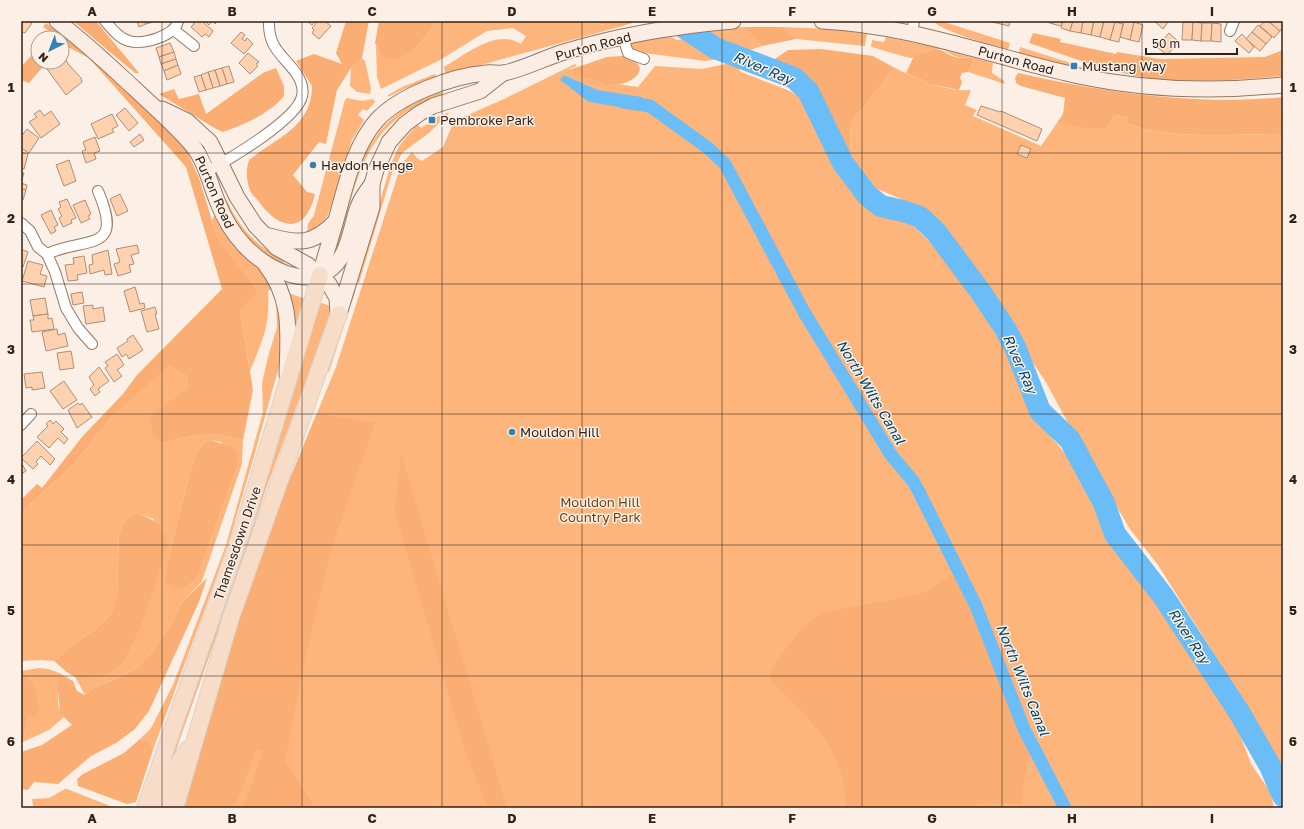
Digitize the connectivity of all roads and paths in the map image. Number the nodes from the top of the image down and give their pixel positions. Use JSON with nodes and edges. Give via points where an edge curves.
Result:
{"nodes":[{"id":1,"x":57,"y":21,"type":"edge"},
{"id":2,"x":105,"y":21,"type":"edge"},
{"id":3,"x":269,"y":21,"type":"edge"},
{"id":4,"x":732,"y":21,"type":"edge"},
{"id":5,"x":822,"y":21,"type":"edge"},
{"id":6,"x":1234,"y":21,"type":"edge"},
{"id":7,"x":176,"y":26,"type":"edge"},
{"id":8,"x":913,"y":27,"type":"edge"},
{"id":9,"x":1230,"y":31,"type":"dead end"},
{"id":10,"x":623,"y":37,"type":"junction"},
{"id":11,"x":194,"y":46,"type":"dead end"},
{"id":12,"x":644,"y":58,"type":"dead end"},
{"id":13,"x":504,"y":73,"type":"junction"},
{"id":14,"x":1283,"y":85,"type":"edge"},
{"id":15,"x":154,"y":105,"type":"junction"},
{"id":16,"x":222,"y":164,"type":"junction"},
{"id":17,"x":206,"y":172,"type":"junction"},
{"id":18,"x":372,"y":184,"type":"junction"},
{"id":19,"x":98,"y":191,"type":"dead end"},
{"id":20,"x":336,"y":221,"type":"junction"},
{"id":21,"x":21,"y":223,"type":"edge"},
{"id":22,"x":266,"y":235,"type":"junction"},
{"id":23,"x":47,"y":254,"type":"junction"},
{"id":24,"x":262,"y":260,"type":"junction"},
{"id":25,"x":320,"y":275,"type":"junction"},
{"id":26,"x":338,"y":314,"type":"junction"},
{"id":27,"x":92,"y":344,"type":"dead end"},
{"id":28,"x":287,"y":384,"type":"junction"},
{"id":29,"x":30,"y":414,"type":"dead end"},
{"id":30,"x":21,"y":425,"type":"edge"},
{"id":31,"x":194,"y":741,"type":"junction"},
{"id":32,"x":145,"y":808,"type":"edge"},
{"id":33,"x":160,"y":808,"type":"edge"},
{"id":34,"x":175,"y":808,"type":"edge"}],
"edges":[{"from":1,"to":15,"type":"main road","name":"Purton Road","via":[[98,53]]},
{"from":2,"to":7,"type":"street","via":[[129,42],[152,39]]},
{"from":3,"to":16,"type":"street","via":[[273,46],[296,74],[302,86],[302,96],[291,116]]},
{"from":4,"to":10,"type":"main road","name":"Purton Road","via":[[689,25]]},
{"from":5,"to":8,"type":"main road","name":"Purton Road"},
{"from":6,"to":9,"type":"street"},
{"from":7,"to":11,"type":"street"},
{"from":8,"to":14,"type":"main road","name":"Purton Road","via":[[1024,63],[1112,82],[1222,89]]},
{"from":10,"to":12,"type":"street","via":[[628,53]]},
{"from":10,"to":13,"type":"main road","name":"Purton Road","via":[[564,52]]},
{"from":13,"to":18,"type":"main road","name":"Purton Road","via":[[480,91],[433,106],[410,119],[389,142]]},
{"from":13,"to":20,"type":"main road","name":"Purton Road","via":[[486,73],[438,85],[411,95],[391,108],[369,130],[359,148]]},
{"from":15,"to":16,"type":"main road","name":"Purton Road","via":[[183,119],[199,131],[210,142]]},
{"from":15,"to":17,"type":"main road","name":"Purton Road","via":[[195,149]]},
{"from":16,"to":17,"type":"street"},
{"from":16,"to":22,"type":"main road","name":"Purton Road","via":[[246,212]]},
{"from":17,"to":24,"type":"main road","name":"Purton Road","via":[[227,223],[245,246]]},
{"from":18,"to":25,"type":"main road","name":"Purton Road","via":[[358,204],[342,258]]},
{"from":18,"to":26,"type":"main road","name":"Purton Road","via":[[372,208]]},
{"from":19,"to":23,"type":"street","via":[[108,220],[106,230],[94,241]]},
{"from":20,"to":22,"type":"main road","via":[[325,232],[309,240],[294,241]]},
{"from":20,"to":25,"type":"main road","name":"Purton Road"},
{"from":21,"to":23,"type":"street","via":[[30,231],[38,247]]},
{"from":22,"to":25,"type":"main road","name":"Purton Road","via":[[283,253],[308,265]]},
{"from":23,"to":27,"type":"street","via":[[66,308]]},
{"from":24,"to":25,"type":"main road","name":"Purton Road","via":[[292,275],[305,278]]},
{"from":24,"to":28,"type":"main road","name":"Purton Road","via":[[276,279],[284,297],[287,324]]},
{"from":25,"to":26,"type":"main road","name":"Purton Road","via":[[329,284],[336,298]]},
{"from":25,"to":28,"type":"main road","name":"Thamesdown Drive"},
{"from":26,"to":31,"type":"main road","name":"Thamesdown Drive","via":[[236,602]]},
{"from":28,"to":32,"type":"main road","name":"Thamesdown Drive","via":[[246,519]]},
{"from":29,"to":30,"type":"street"},
{"from":31,"to":33,"type":"main road","via":[[175,768]]},
{"from":31,"to":34,"type":"main road","name":"Thamesdown Drive"}]}
